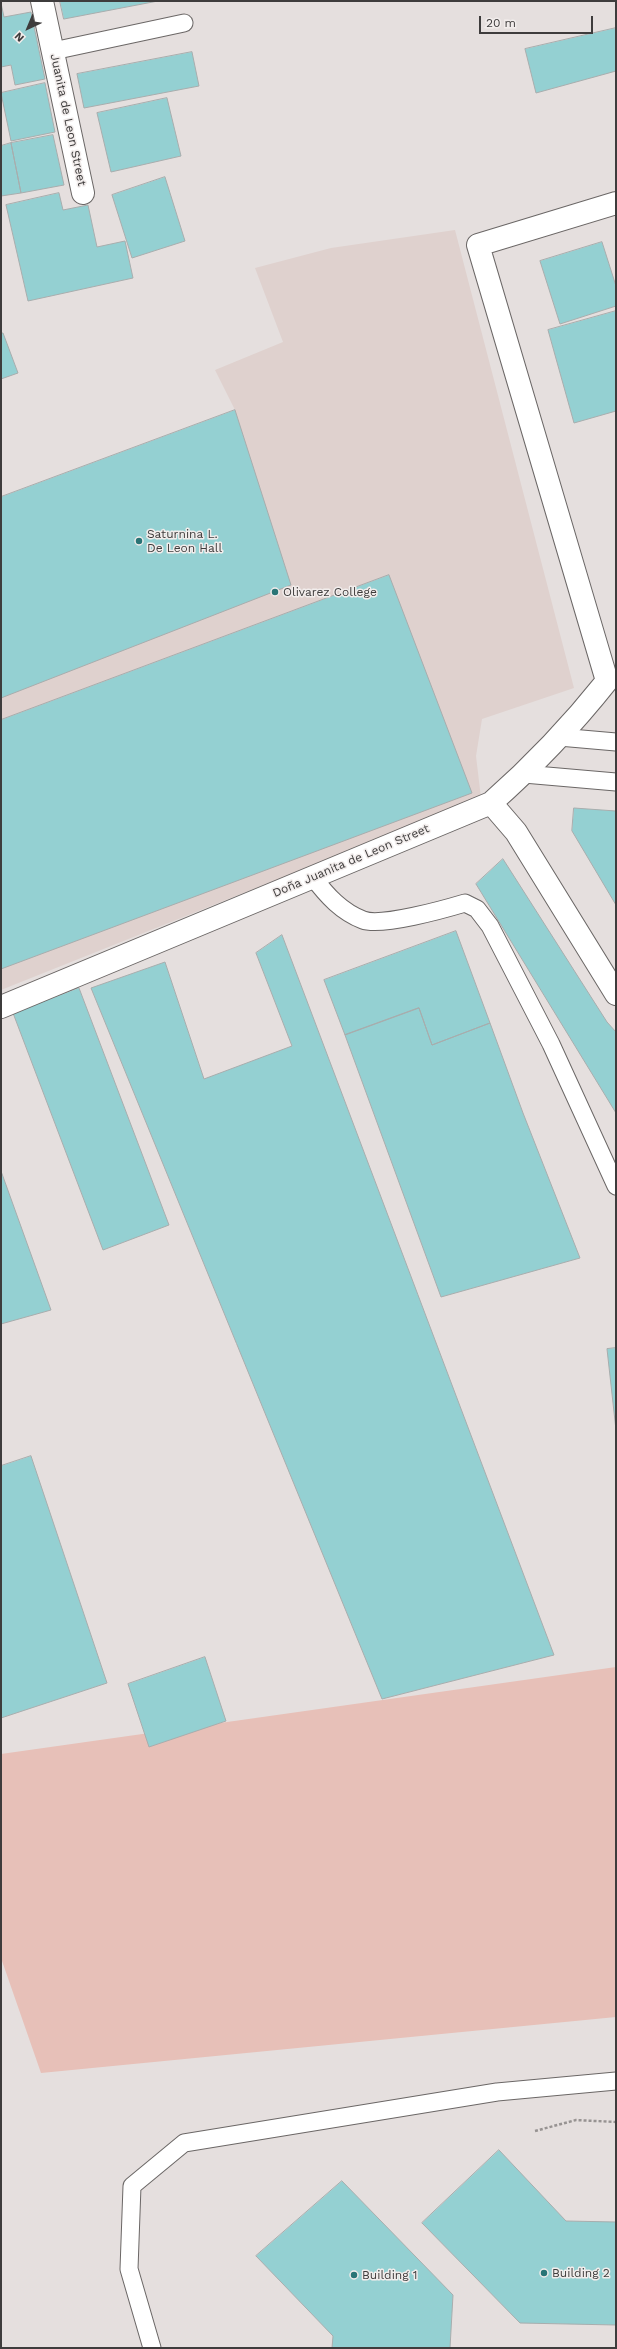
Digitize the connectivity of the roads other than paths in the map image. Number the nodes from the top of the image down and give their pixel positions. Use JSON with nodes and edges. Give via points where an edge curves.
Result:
{"nodes":[{"id":1,"x":42,"y":1,"type":"edge"},
{"id":2,"x":184,"y":23,"type":"dead end"},
{"id":3,"x":53,"y":50,"type":"junction"},
{"id":4,"x":83,"y":193,"type":"dead end"},
{"id":5,"x":616,"y":203,"type":"edge"},
{"id":6,"x":612,"y":675,"type":"edge"},
{"id":7,"x":559,"y":737,"type":"junction"},
{"id":8,"x":616,"y":742,"type":"edge"},
{"id":9,"x":524,"y":774,"type":"junction"},
{"id":10,"x":616,"y":782,"type":"edge"},
{"id":11,"x":491,"y":803,"type":"junction"},
{"id":12,"x":313,"y":877,"type":"junction"},
{"id":13,"x":616,"y":994,"type":"edge"},
{"id":14,"x":1,"y":1007,"type":"edge"},
{"id":15,"x":616,"y":1186,"type":"edge"},
{"id":16,"x":616,"y":2081,"type":"edge"},
{"id":17,"x":152,"y":2348,"type":"edge"}],
"edges":[{"from":1,"to":3,"type":"street","name":"Juanita de Leon Street"},
{"from":2,"to":3,"type":"lane"},
{"from":3,"to":4,"type":"street","name":"Juanita de Leon Street"},
{"from":5,"to":6,"type":"street","via":[[478,246]]},
{"from":6,"to":7,"type":"street","name":"Doña Juanita de Leon Street"},
{"from":7,"to":8,"type":"lane"},
{"from":7,"to":9,"type":"street","name":"Doña Juanita de Leon Street"},
{"from":9,"to":10,"type":"lane"},
{"from":9,"to":11,"type":"street","name":"Doña Juanita de Leon Street"},
{"from":11,"to":12,"type":"street","name":"Doña Juanita de Leon Street"},
{"from":11,"to":13,"type":"street","via":[[516,832]]},
{"from":12,"to":14,"type":"street","name":"Doña Juanita de Leon Street"},
{"from":12,"to":15,"type":"lane","via":[[342,909],[365,921],[390,920],[465,903],[477,909],[490,926],[551,1044]]},
{"from":16,"to":17,"type":"lane","via":[[497,2092],[184,2143],[132,2186],[129,2269]]}]}
